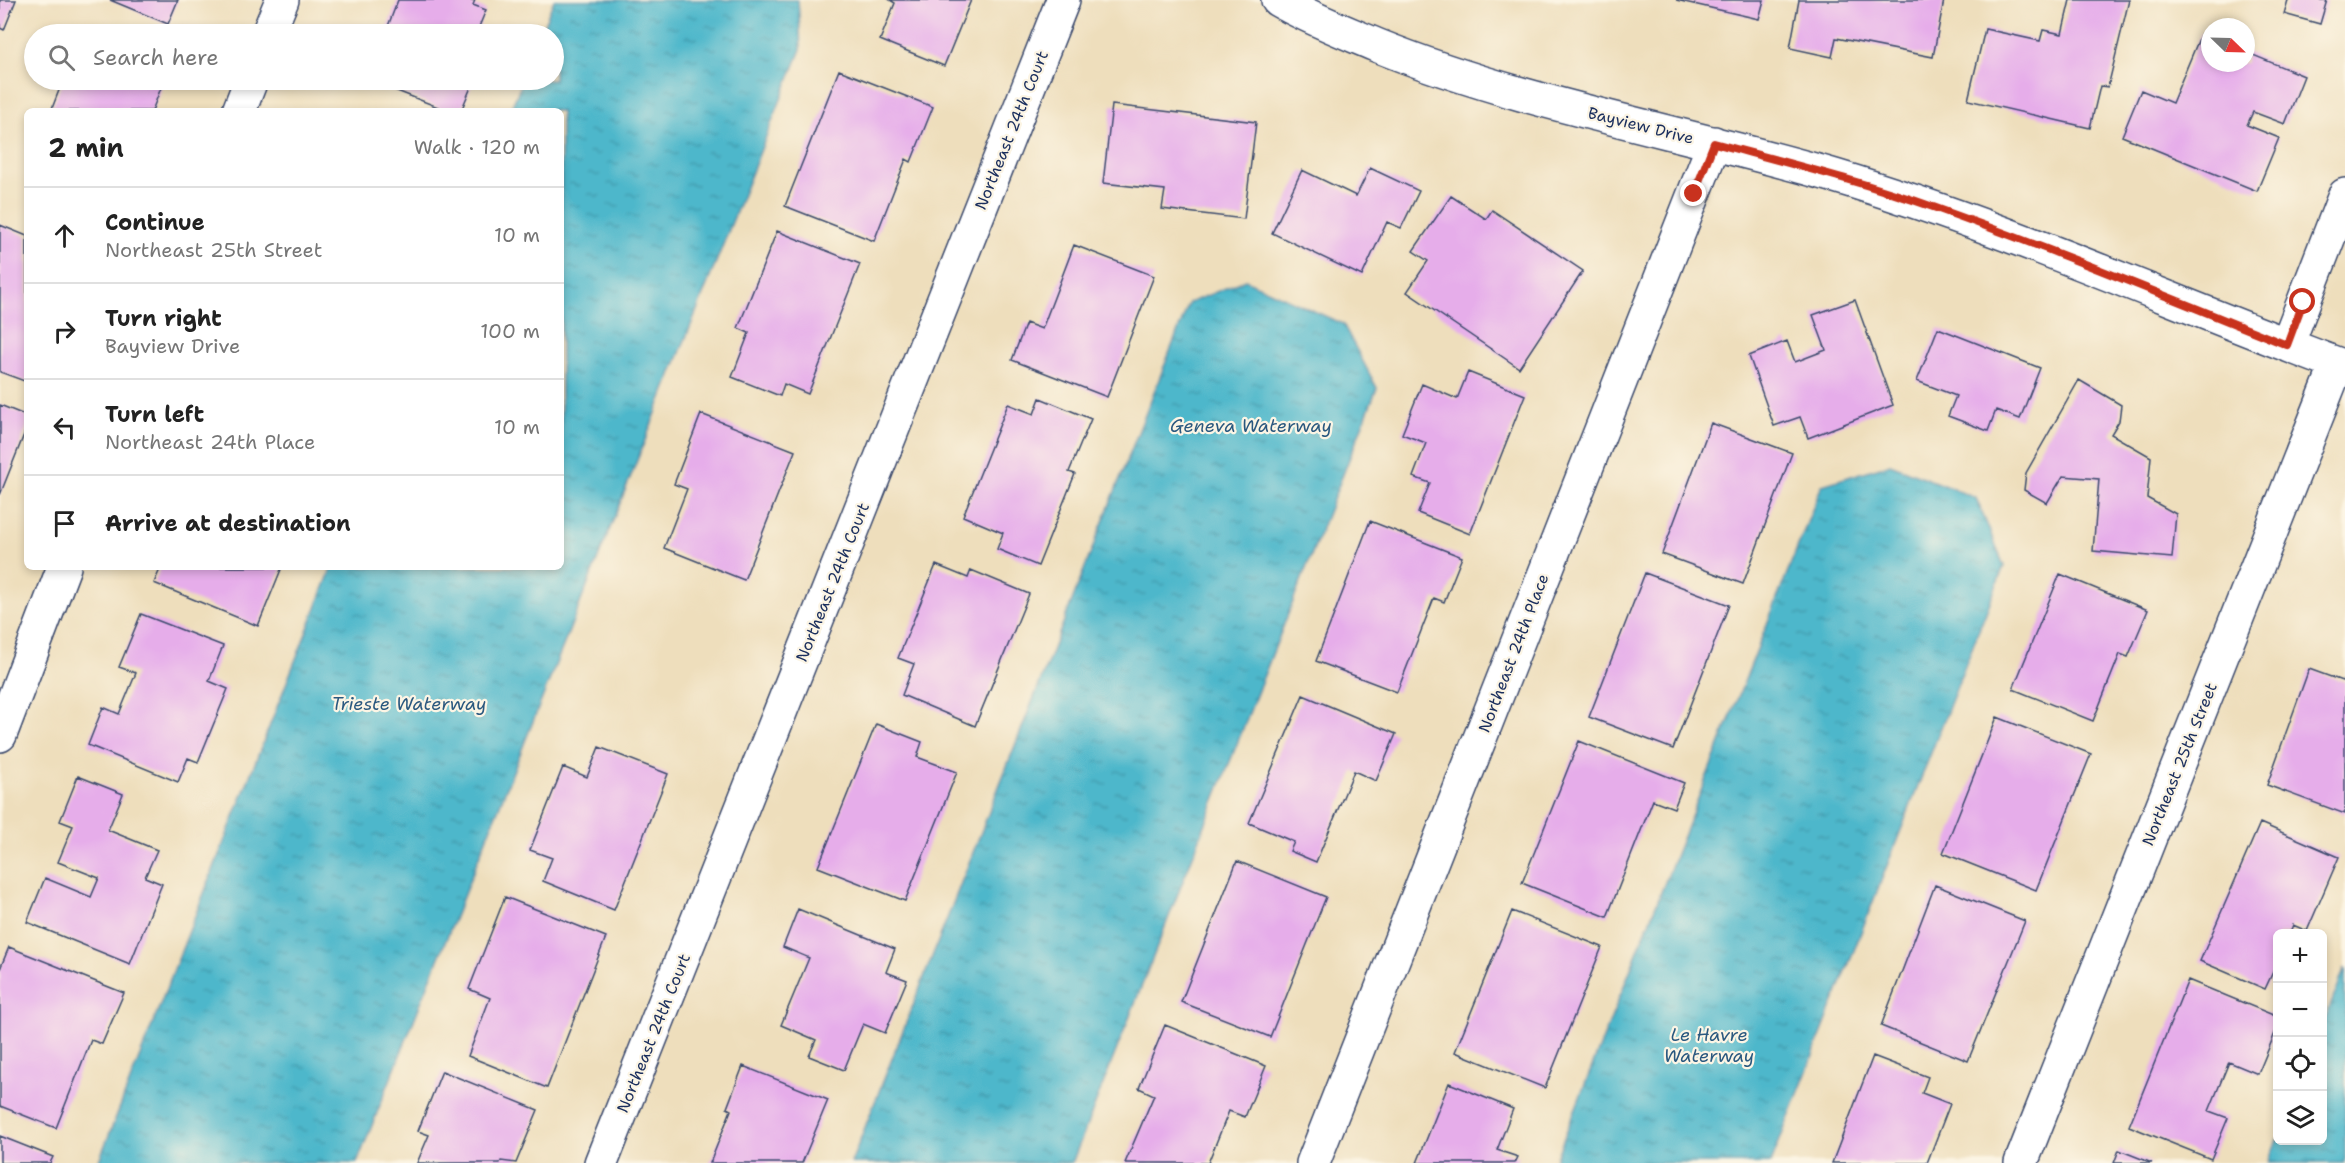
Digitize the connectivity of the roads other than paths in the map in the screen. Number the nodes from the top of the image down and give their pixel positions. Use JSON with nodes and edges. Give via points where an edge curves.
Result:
{"nodes":[{"id":1,"x":282,"y":0,"type":"edge"},
{"id":2,"x":1063,"y":0,"type":"edge"},
{"id":3,"x":1278,"y":0,"type":"edge"},
{"id":4,"x":272,"y":24,"type":"edge"},
{"id":5,"x":247,"y":90,"type":"edge"},
{"id":6,"x":240,"y":108,"type":"edge"},
{"id":7,"x":1714,"y":143,"type":"junction"},
{"id":8,"x":2345,"y":195,"type":"edge"},
{"id":9,"x":2287,"y":345,"type":"junction"},
{"id":10,"x":2341,"y":366,"type":"edge"},
{"id":11,"x":63,"y":570,"type":"edge"},
{"id":12,"x":0,"y":735,"type":"edge"},
{"id":13,"x":601,"y":1163,"type":"edge"},
{"id":14,"x":1313,"y":1163,"type":"edge"},
{"id":15,"x":2021,"y":1163,"type":"edge"}],
"edges":[{"from":1,"to":4,"type":"street"},
{"from":2,"to":13,"type":"street","name":"Northeast 24th Court"},
{"from":3,"to":7,"type":"street","name":"Bayview Drive","via":[[1418,62],[1526,97]]},
{"from":5,"to":6,"type":"street"},
{"from":7,"to":9,"type":"street","name":"Bayview Drive","via":[[1935,207]]},
{"from":7,"to":14,"type":"street","name":"Northeast 24th Place"},
{"from":8,"to":9,"type":"street"},
{"from":9,"to":10,"type":"street","name":"Bayview Drive"},
{"from":10,"to":15,"type":"street","name":"Northeast 25th Street"},
{"from":11,"to":12,"type":"street"}]}
